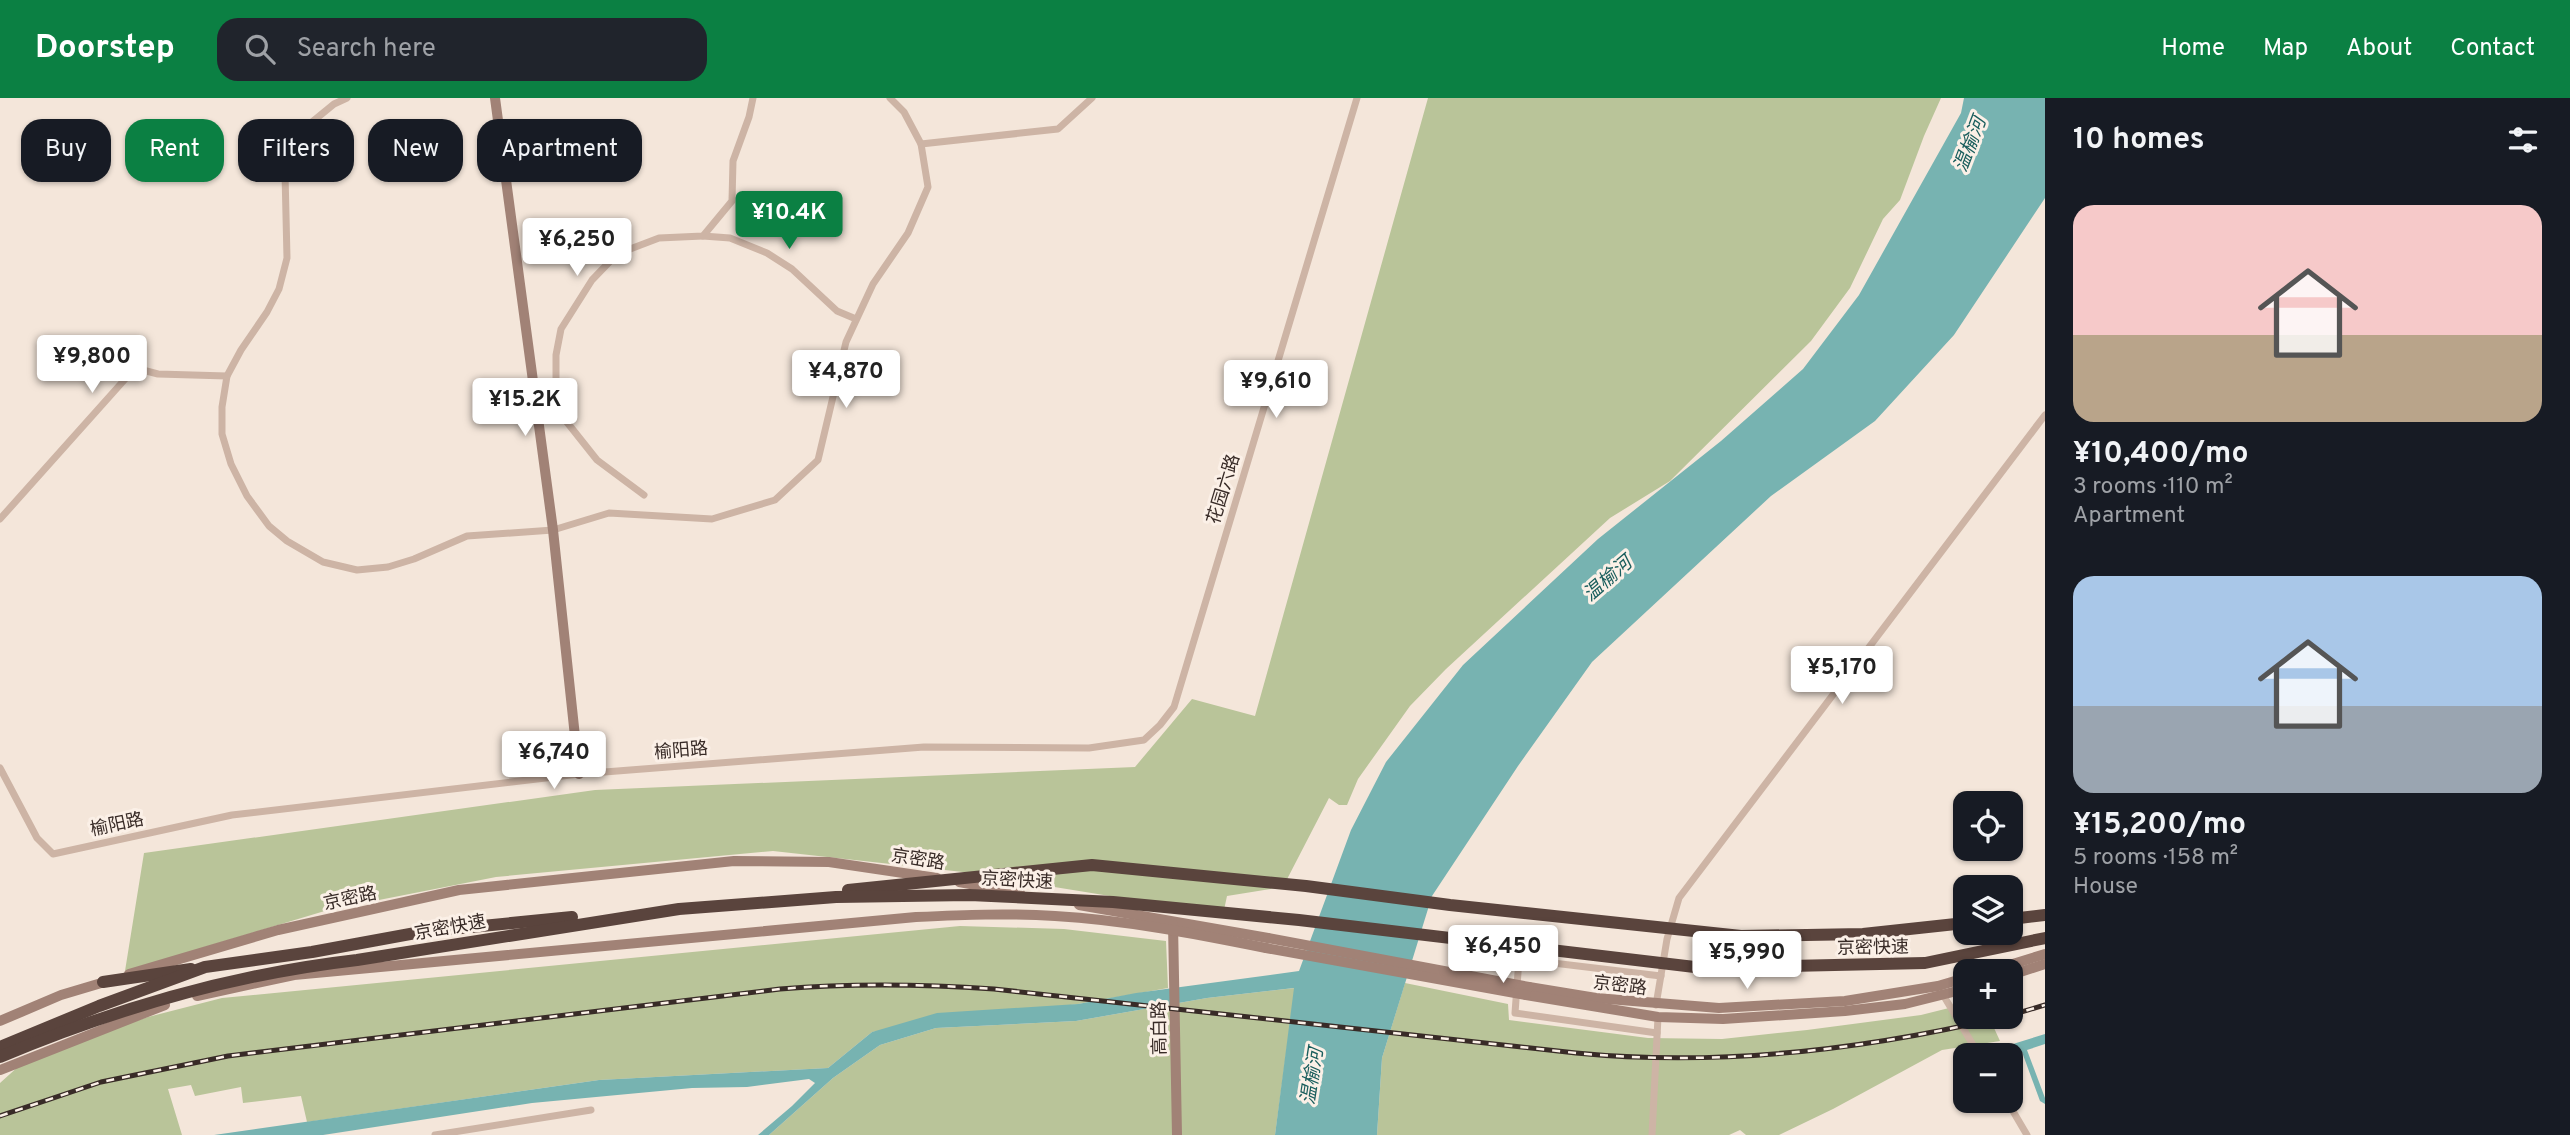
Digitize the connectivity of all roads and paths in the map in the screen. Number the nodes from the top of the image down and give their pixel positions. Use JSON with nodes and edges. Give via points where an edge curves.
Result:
{"nodes":[{"id":1,"x":347,"y":98,"type":"edge"},
{"id":2,"x":495,"y":98,"type":"edge"},
{"id":3,"x":753,"y":98,"type":"edge"},
{"id":4,"x":890,"y":98,"type":"edge"},
{"id":5,"x":1092,"y":98,"type":"edge"},
{"id":6,"x":1357,"y":98,"type":"edge"},
{"id":7,"x":921,"y":144,"type":"junction"},
{"id":8,"x":703,"y":236,"type":"junction"},
{"id":9,"x":856,"y":319,"type":"junction"},
{"id":10,"x":227,"y":376,"type":"junction"},
{"id":11,"x":2045,"y":415,"type":"edge"},
{"id":12,"x":644,"y":495,"type":"dead end"},
{"id":13,"x":0,"y":519,"type":"edge"},
{"id":14,"x":553,"y":530,"type":"junction"},
{"id":15,"x":1160,"y":725,"type":"joint"},
{"id":16,"x":0,"y":768,"type":"edge"},
{"id":17,"x":579,"y":774,"type":"junction"},
{"id":18,"x":2045,"y":915,"type":"edge"},
{"id":19,"x":2023,"y":918,"type":"edge"},
{"id":20,"x":1953,"y":924,"type":"edge"},
{"id":21,"x":1173,"y":925,"type":"junction"},
{"id":22,"x":2045,"y":938,"type":"edge"},
{"id":23,"x":2045,"y":954,"type":"edge"},
{"id":24,"x":2023,"y":961,"type":"edge"},
{"id":25,"x":2045,"y":964,"type":"edge"},
{"id":26,"x":205,"y":967,"type":"junction"},
{"id":27,"x":2023,"y":971,"type":"edge"},
{"id":28,"x":1661,"y":976,"type":"junction"},
{"id":29,"x":103,"y":982,"type":"junction"},
{"id":30,"x":1953,"y":984,"type":"edge"},
{"id":31,"x":1953,"y":990,"type":"edge"},
{"id":32,"x":1528,"y":991,"type":"junction"},
{"id":33,"x":1941,"y":991,"type":"junction"},
{"id":34,"x":186,"y":994,"type":"junction"},
{"id":35,"x":173,"y":1002,"type":"junction"},
{"id":36,"x":1656,"y":1005,"type":"junction"},
{"id":37,"x":1658,"y":1017,"type":"junction"},
{"id":38,"x":0,"y":1021,"type":"edge"},
{"id":39,"x":1657,"y":1032,"type":"junction"},
{"id":40,"x":1972,"y":1043,"type":"edge"},
{"id":41,"x":0,"y":1047,"type":"edge"},
{"id":42,"x":0,"y":1057,"type":"edge"},
{"id":43,"x":0,"y":1070,"type":"edge"},
{"id":44,"x":591,"y":1110,"type":"dead end"},
{"id":45,"x":2014,"y":1113,"type":"edge"},
{"id":46,"x":435,"y":1135,"type":"edge"},
{"id":47,"x":1177,"y":1135,"type":"edge"},
{"id":48,"x":1652,"y":1135,"type":"edge"},
{"id":49,"x":2027,"y":1135,"type":"edge"}],
"edges":[{"from":1,"to":10,"type":"street","via":[[312,122],[293,148],[285,173],[287,258],[279,289]]},
{"from":2,"to":14,"type":"main road"},
{"from":3,"to":8,"type":"street","via":[[733,161],[732,201]]},
{"from":4,"to":7,"type":"street","via":[[904,112]]},
{"from":5,"to":7,"type":"street","via":[[1058,129]]},
{"from":6,"to":15,"type":"street","name":"花园六路","via":[[1174,707]]},
{"from":7,"to":9,"type":"street","via":[[928,187],[908,233],[873,284]]},
{"from":8,"to":9,"type":"street","via":[[730,238],[767,253],[837,310]]},
{"from":8,"to":12,"type":"street","via":[[659,237],[617,254],[592,280],[561,329],[556,381],[566,421],[597,460]]},
{"from":9,"to":14,"type":"street","via":[[846,342],[818,460],[775,500],[712,519],[608,513]]},
{"from":10,"to":13,"type":"street","via":[[135,369]]},
{"from":10,"to":14,"type":"street","via":[[222,434],[247,496],[269,526],[323,562],[357,570],[388,567],[467,536]]},
{"from":11,"to":28,"type":"street","via":[[1679,898]]},
{"from":14,"to":17,"type":"main road"},
{"from":15,"to":17,"type":"street","name":"榆阳路","via":[[1144,740],[1089,748],[924,747]]},
{"from":16,"to":17,"type":"street","name":"榆阳路","via":[[37,838],[54,854],[232,815]]},
{"from":18,"to":19,"type":"highway"},
{"from":20,"to":26,"type":"highway","name":"京密快速","bridge":true,"via":[[1863,934],[1741,936],[1093,865],[421,932]]},
{"from":21,"to":29,"type":"main road","name":"京密路","via":[[996,888],[830,862],[734,861],[459,890],[278,930]]},
{"from":21,"to":32,"type":"main road","name":"京密路","bridge":true},
{"from":21,"to":35,"type":"main road","name":"京密路","via":[[992,913],[916,917],[294,975]]},
{"from":21,"to":47,"type":"main road","name":"高白路"},
{"from":22,"to":34,"type":"highway","name":"京密快速","bridge":true,"via":[[1925,963],[1703,968],[1113,902],[970,895],[836,897],[666,911],[307,966]]},
{"from":23,"to":24,"type":"main road"},
{"from":25,"to":27,"type":"main road"},
{"from":26,"to":29,"type":"highway"},
{"from":26,"to":41,"type":"highway","name":"京密快速","bridge":true},
{"from":28,"to":36,"type":"street"},
{"from":28,"to":39,"type":"street","via":[[1519,959],[1516,1013]]},
{"from":29,"to":38,"type":"main road","name":"京密路"},
{"from":30,"to":33,"type":"main road","name":"京密路"},
{"from":31,"to":33,"type":"main road","name":"京密路"},
{"from":32,"to":36,"type":"main road","name":"京密路"},
{"from":32,"to":37,"type":"main road","name":"京密路"},
{"from":33,"to":36,"type":"main road","name":"京密路","via":[[1719,1008]]},
{"from":33,"to":37,"type":"main road","name":"京密路","via":[[1905,1004],[1845,1012]]},
{"from":33,"to":40,"type":"street"},
{"from":34,"to":35,"type":"highway"},
{"from":34,"to":42,"type":"highway","name":"京密快速","bridge":true,"via":[[65,1030]]},
{"from":35,"to":43,"type":"main road","name":"京密路"},
{"from":37,"to":39,"type":"street"},
{"from":39,"to":48,"type":"street"},
{"from":44,"to":46,"type":"street"},
{"from":45,"to":49,"type":"street"}]}
